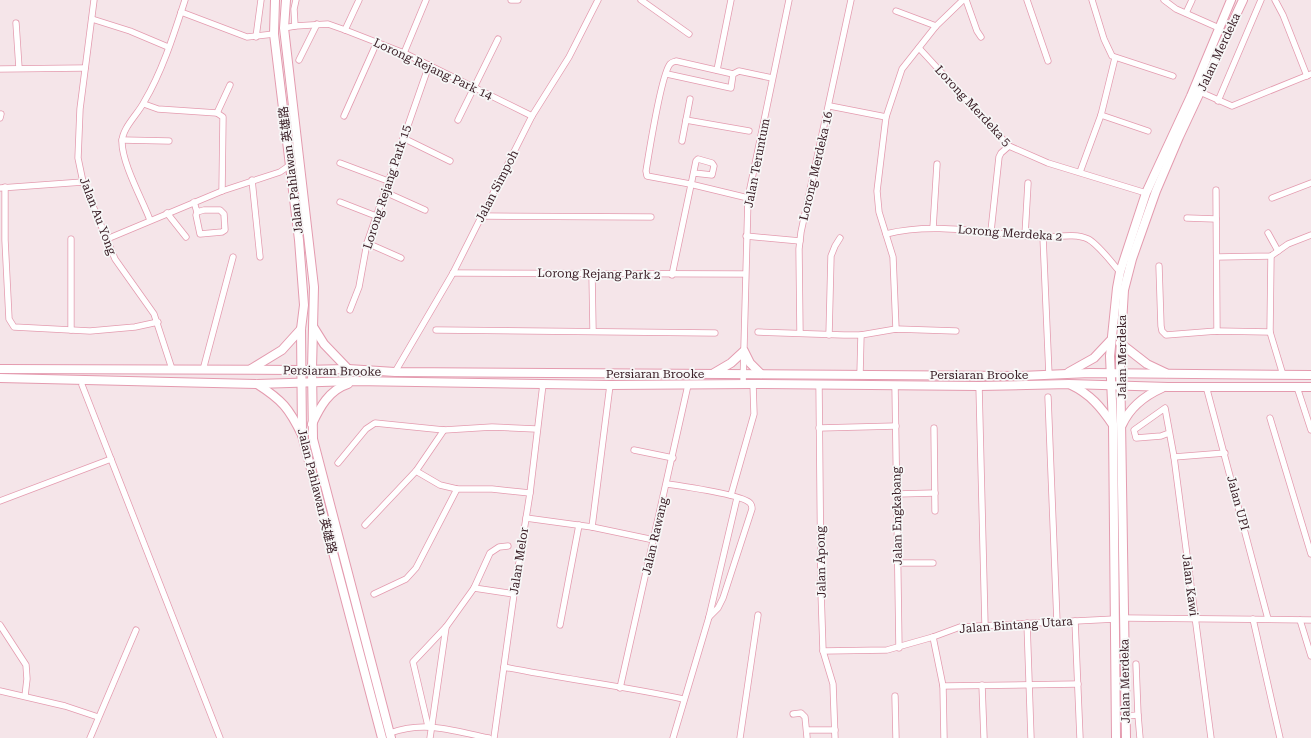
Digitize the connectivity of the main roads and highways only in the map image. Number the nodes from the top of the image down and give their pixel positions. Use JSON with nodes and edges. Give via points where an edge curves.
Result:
{"nodes":[{"id":1,"x":276,"y":0,"type":"edge"},
{"id":2,"x":286,"y":0,"type":"edge"},
{"id":3,"x":1231,"y":0,"type":"edge"},
{"id":4,"x":1242,"y":0,"type":"edge"},
{"id":5,"x":314,"y":328,"type":"junction"},
{"id":6,"x":301,"y":329,"type":"junction"},
{"id":7,"x":1110,"y":341,"type":"junction"},
{"id":8,"x":1120,"y":343,"type":"junction"},
{"id":9,"x":0,"y":369,"type":"edge"},
{"id":10,"x":312,"y":369,"type":"junction"},
{"id":11,"x":348,"y":369,"type":"junction"},
{"id":12,"x":249,"y":370,"type":"junction"},
{"id":13,"x":301,"y":370,"type":"junction"},
{"id":14,"x":1121,"y":373,"type":"junction"},
{"id":15,"x":711,"y":374,"type":"junction"},
{"id":16,"x":761,"y":374,"type":"junction"},
{"id":17,"x":1065,"y":374,"type":"junction"},
{"id":18,"x":1110,"y":374,"type":"junction"},
{"id":19,"x":1170,"y":375,"type":"junction"},
{"id":20,"x":1311,"y":375,"type":"edge"},
{"id":21,"x":0,"y":378,"type":"edge"},
{"id":22,"x":354,"y":381,"type":"junction"},
{"id":23,"x":312,"y":382,"type":"junction"},
{"id":24,"x":301,"y":383,"type":"junction"},
{"id":25,"x":256,"y":384,"type":"junction"},
{"id":26,"x":1069,"y":384,"type":"junction"},
{"id":27,"x":1110,"y":385,"type":"junction"},
{"id":28,"x":1122,"y":385,"type":"junction"},
{"id":29,"x":1311,"y":386,"type":"edge"},
{"id":30,"x":1164,"y":387,"type":"junction"},
{"id":31,"x":312,"y":424,"type":"junction"},
{"id":32,"x":1113,"y":425,"type":"junction"},
{"id":33,"x":1122,"y":425,"type":"junction"},
{"id":34,"x":302,"y":435,"type":"junction"},
{"id":35,"x":391,"y":736,"type":"edge"},
{"id":36,"x":382,"y":738,"type":"edge"},
{"id":37,"x":1116,"y":738,"type":"edge"},
{"id":38,"x":1126,"y":738,"type":"edge"}],
"edges":[{"from":1,"to":6,"type":"main road","name":"Jalan Pahlawan 英雄路","via":[[274,34],[304,305]]},
{"from":2,"to":5,"type":"main road","name":"Jalan Pahlawan 英雄路","via":[[284,28],[314,287]]},
{"from":3,"to":7,"type":"main road","name":"Jalan Merdeka","via":[[1191,96],[1146,193],[1120,272]]},
{"from":4,"to":8,"type":"main road","name":"Jalan Merdeka","via":[[1178,137],[1156,191],[1124,290]]},
{"from":5,"to":10,"type":"main road","name":"Jalan Pahlawan 英雄路"},
{"from":5,"to":11,"type":"main road","via":[[324,344]]},
{"from":6,"to":12,"type":"main road","via":[[282,350]]},
{"from":6,"to":13,"type":"main road","name":"Jalan Pahlawan 英雄路"},
{"from":7,"to":17,"type":"main road","via":[[1094,358]]},
{"from":7,"to":18,"type":"main road","name":"Jalan Merdeka"},
{"from":8,"to":14,"type":"main road","name":"Jalan Merdeka"},
{"from":8,"to":19,"type":"main road","via":[[1147,364]]},
{"from":9,"to":12,"type":"main road","name":"Persiaran Brooke"},
{"from":10,"to":11,"type":"main road","name":"Persiaran Brooke"},
{"from":10,"to":13,"type":"main road","name":"Persiaran Brooke"},
{"from":10,"to":23,"type":"main road","name":"Jalan Pahlawan 英雄路"},
{"from":11,"to":15,"type":"main road","name":"Persiaran Brooke","via":[[395,372]]},
{"from":12,"to":13,"type":"main road","name":"Persiaran Brooke"},
{"from":13,"to":24,"type":"main road","name":"Jalan Pahlawan 英雄路"},
{"from":14,"to":18,"type":"main road","name":"Persiaran Brooke"},
{"from":14,"to":19,"type":"main road","name":"Persiaran Brooke"},
{"from":14,"to":28,"type":"main road","name":"Jalan Merdeka"},
{"from":15,"to":16,"type":"main road","name":"Persiaran Brooke"},
{"from":15,"to":16,"type":"main road","via":[[744,351],[750,364]]},
{"from":16,"to":17,"type":"main road","name":"Persiaran Brooke"},
{"from":17,"to":18,"type":"main road","name":"Persiaran Brooke"},
{"from":18,"to":27,"type":"main road","name":"Jalan Merdeka"},
{"from":19,"to":20,"type":"main road","name":"Persiaran Brooke"},
{"from":21,"to":25,"type":"main road","name":"Persiaran Brooke"},
{"from":22,"to":23,"type":"main road","name":"Persiaran Brooke"},
{"from":22,"to":26,"type":"main road","name":"Persiaran Brooke","via":[[610,385]]},
{"from":22,"to":31,"type":"main road","via":[[333,392]]},
{"from":23,"to":24,"type":"main road","name":"Persiaran Brooke"},
{"from":23,"to":31,"type":"main road","name":"Jalan Pahlawan 英雄路"},
{"from":24,"to":25,"type":"main road","name":"Persiaran Brooke"},
{"from":24,"to":34,"type":"main road","name":"Jalan Pahlawan 英雄路"},
{"from":25,"to":34,"type":"main road","via":[[276,396],[287,407]]},
{"from":26,"to":27,"type":"main road","name":"Persiaran Brooke"},
{"from":26,"to":32,"type":"main road","via":[[1087,394],[1104,411]]},
{"from":27,"to":28,"type":"main road","name":"Persiaran Brooke"},
{"from":27,"to":32,"type":"main road","name":"Jalan Merdeka"},
{"from":28,"to":30,"type":"main road","name":"Persiaran Brooke"},
{"from":28,"to":33,"type":"main road","name":"Jalan Merdeka"},
{"from":29,"to":30,"type":"main road","name":"Persiaran Brooke"},
{"from":30,"to":33,"type":"main road","via":[[1132,407]]},
{"from":31,"to":35,"type":"main road","name":"Jalan Pahlawan 英雄路","via":[[317,460]]},
{"from":32,"to":37,"type":"main road","name":"Jalan Merdeka"},
{"from":33,"to":38,"type":"main road","name":"Jalan Merdeka"},
{"from":34,"to":36,"type":"main road","name":"Jalan Pahlawan 英雄路"}]}
